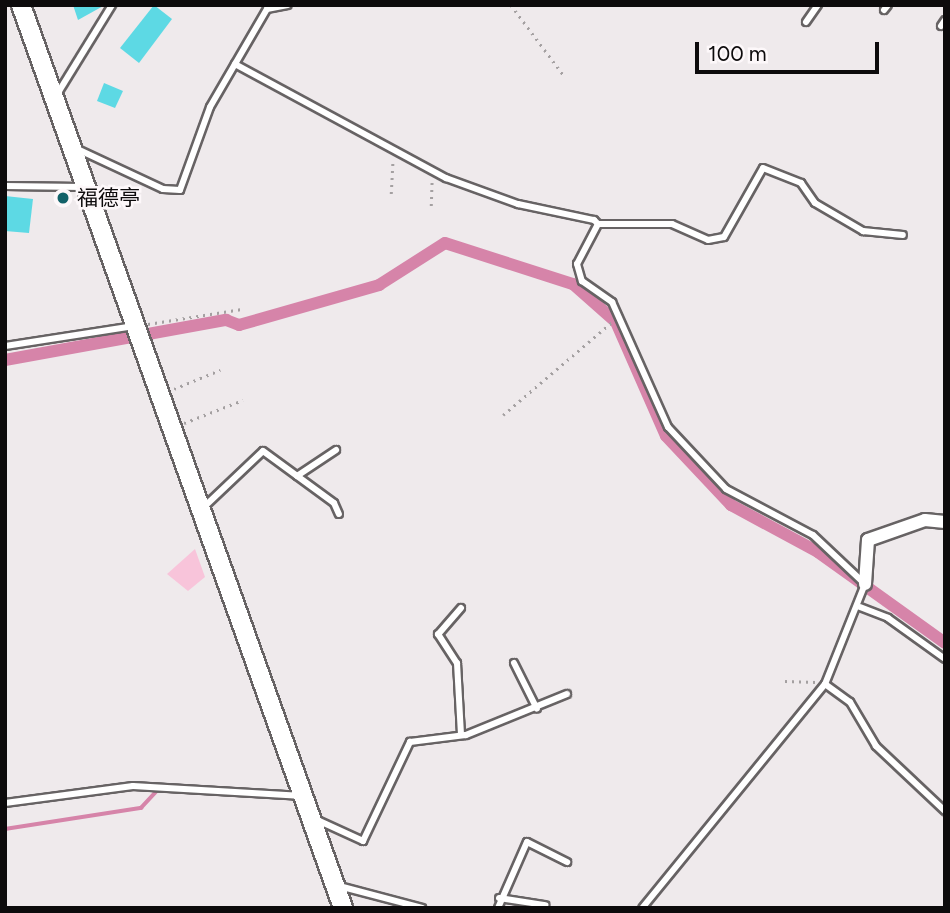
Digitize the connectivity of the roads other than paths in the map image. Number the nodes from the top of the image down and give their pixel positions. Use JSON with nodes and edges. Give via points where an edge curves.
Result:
{"nodes":[{"id":1,"x":21,"y":5,"type":"edge"},
{"id":2,"x":112,"y":5,"type":"edge"},
{"id":3,"x":288,"y":5,"type":"edge"},
{"id":4,"x":818,"y":5,"type":"edge"},
{"id":5,"x":806,"y":22,"type":"dead end"},
{"id":6,"x":235,"y":64,"type":"junction"},
{"id":7,"x":54,"y":98,"type":"junction"},
{"id":8,"x":73,"y":148,"type":"junction"},
{"id":9,"x":5,"y":186,"type":"edge"},
{"id":10,"x":88,"y":187,"type":"junction"},
{"id":11,"x":598,"y":224,"type":"junction"},
{"id":12,"x":902,"y":235,"type":"dead end"},
{"id":13,"x":134,"y":326,"type":"junction"},
{"id":14,"x":5,"y":346,"type":"edge"},
{"id":15,"x":336,"y":450,"type":"dead end"},
{"id":16,"x":297,"y":476,"type":"junction"},
{"id":17,"x":202,"y":509,"type":"junction"},
{"id":18,"x":339,"y":514,"type":"dead end"},
{"id":19,"x":945,"y":522,"type":"edge"},
{"id":20,"x":865,"y":584,"type":"junction"},
{"id":21,"x":860,"y":607,"type":"junction"},
{"id":22,"x":461,"y":608,"type":"dead end"},
{"id":23,"x":945,"y":659,"type":"edge"},
{"id":24,"x":514,"y":663,"type":"dead end"},
{"id":25,"x":825,"y":684,"type":"junction"},
{"id":26,"x":567,"y":694,"type":"dead end"},
{"id":27,"x":537,"y":709,"type":"junction"},
{"id":28,"x":461,"y":735,"type":"junction"},
{"id":29,"x":307,"y":798,"type":"junction"},
{"id":30,"x":5,"y":803,"type":"edge"},
{"id":31,"x":945,"y":811,"type":"edge"},
{"id":32,"x":315,"y":819,"type":"junction"},
{"id":33,"x":567,"y":862,"type":"dead end"},
{"id":34,"x":337,"y":885,"type":"junction"},
{"id":35,"x":499,"y":898,"type":"junction"},
{"id":36,"x":545,"y":905,"type":"dead end"},
{"id":37,"x":343,"y":908,"type":"edge"},
{"id":38,"x":422,"y":908,"type":"edge"},
{"id":39,"x":498,"y":908,"type":"edge"},
{"id":40,"x":642,"y":908,"type":"edge"}],
"edges":[{"from":1,"to":7,"type":"main road"},
{"from":2,"to":7,"type":"lane"},
{"from":3,"to":6,"type":"lane","via":[[267,9]]},
{"from":4,"to":5,"type":"lane"},
{"from":6,"to":8,"type":"lane","via":[[210,107],[180,190],[163,190]]},
{"from":6,"to":11,"type":"lane","via":[[394,155],[518,204]]},
{"from":7,"to":8,"type":"main road"},
{"from":8,"to":10,"type":"main road"},
{"from":9,"to":10,"type":"lane"},
{"from":10,"to":13,"type":"main road"},
{"from":11,"to":12,"type":"lane","via":[[672,224],[708,240],[724,237],[763,168],[801,183],[815,203],[863,231]]},
{"from":11,"to":20,"type":"lane","via":[[576,264],[582,281],[612,302],[668,427],[726,489],[813,535]]},
{"from":13,"to":14,"type":"lane"},
{"from":13,"to":17,"type":"main road"},
{"from":15,"to":16,"type":"lane"},
{"from":16,"to":17,"type":"lane","via":[[263,451]]},
{"from":16,"to":18,"type":"lane"},
{"from":17,"to":29,"type":"main road"},
{"from":19,"to":20,"type":"street","via":[[925,520],[868,540]]},
{"from":20,"to":21,"type":"lane"},
{"from":21,"to":23,"type":"lane","via":[[888,618]]},
{"from":21,"to":25,"type":"lane"},
{"from":22,"to":28,"type":"lane","via":[[438,634],[457,663]]},
{"from":24,"to":27,"type":"lane"},
{"from":25,"to":31,"type":"lane","via":[[850,702],[876,746]]},
{"from":25,"to":40,"type":"lane"},
{"from":26,"to":27,"type":"lane"},
{"from":27,"to":28,"type":"lane"},
{"from":28,"to":32,"type":"lane","via":[[411,742],[363,841]]},
{"from":29,"to":30,"type":"lane","via":[[133,786]]},
{"from":29,"to":32,"type":"main road"},
{"from":32,"to":34,"type":"main road"},
{"from":33,"to":35,"type":"lane","via":[[527,842]]},
{"from":34,"to":37,"type":"main road"},
{"from":34,"to":38,"type":"lane"},
{"from":35,"to":36,"type":"lane"},
{"from":35,"to":39,"type":"lane"}]}
